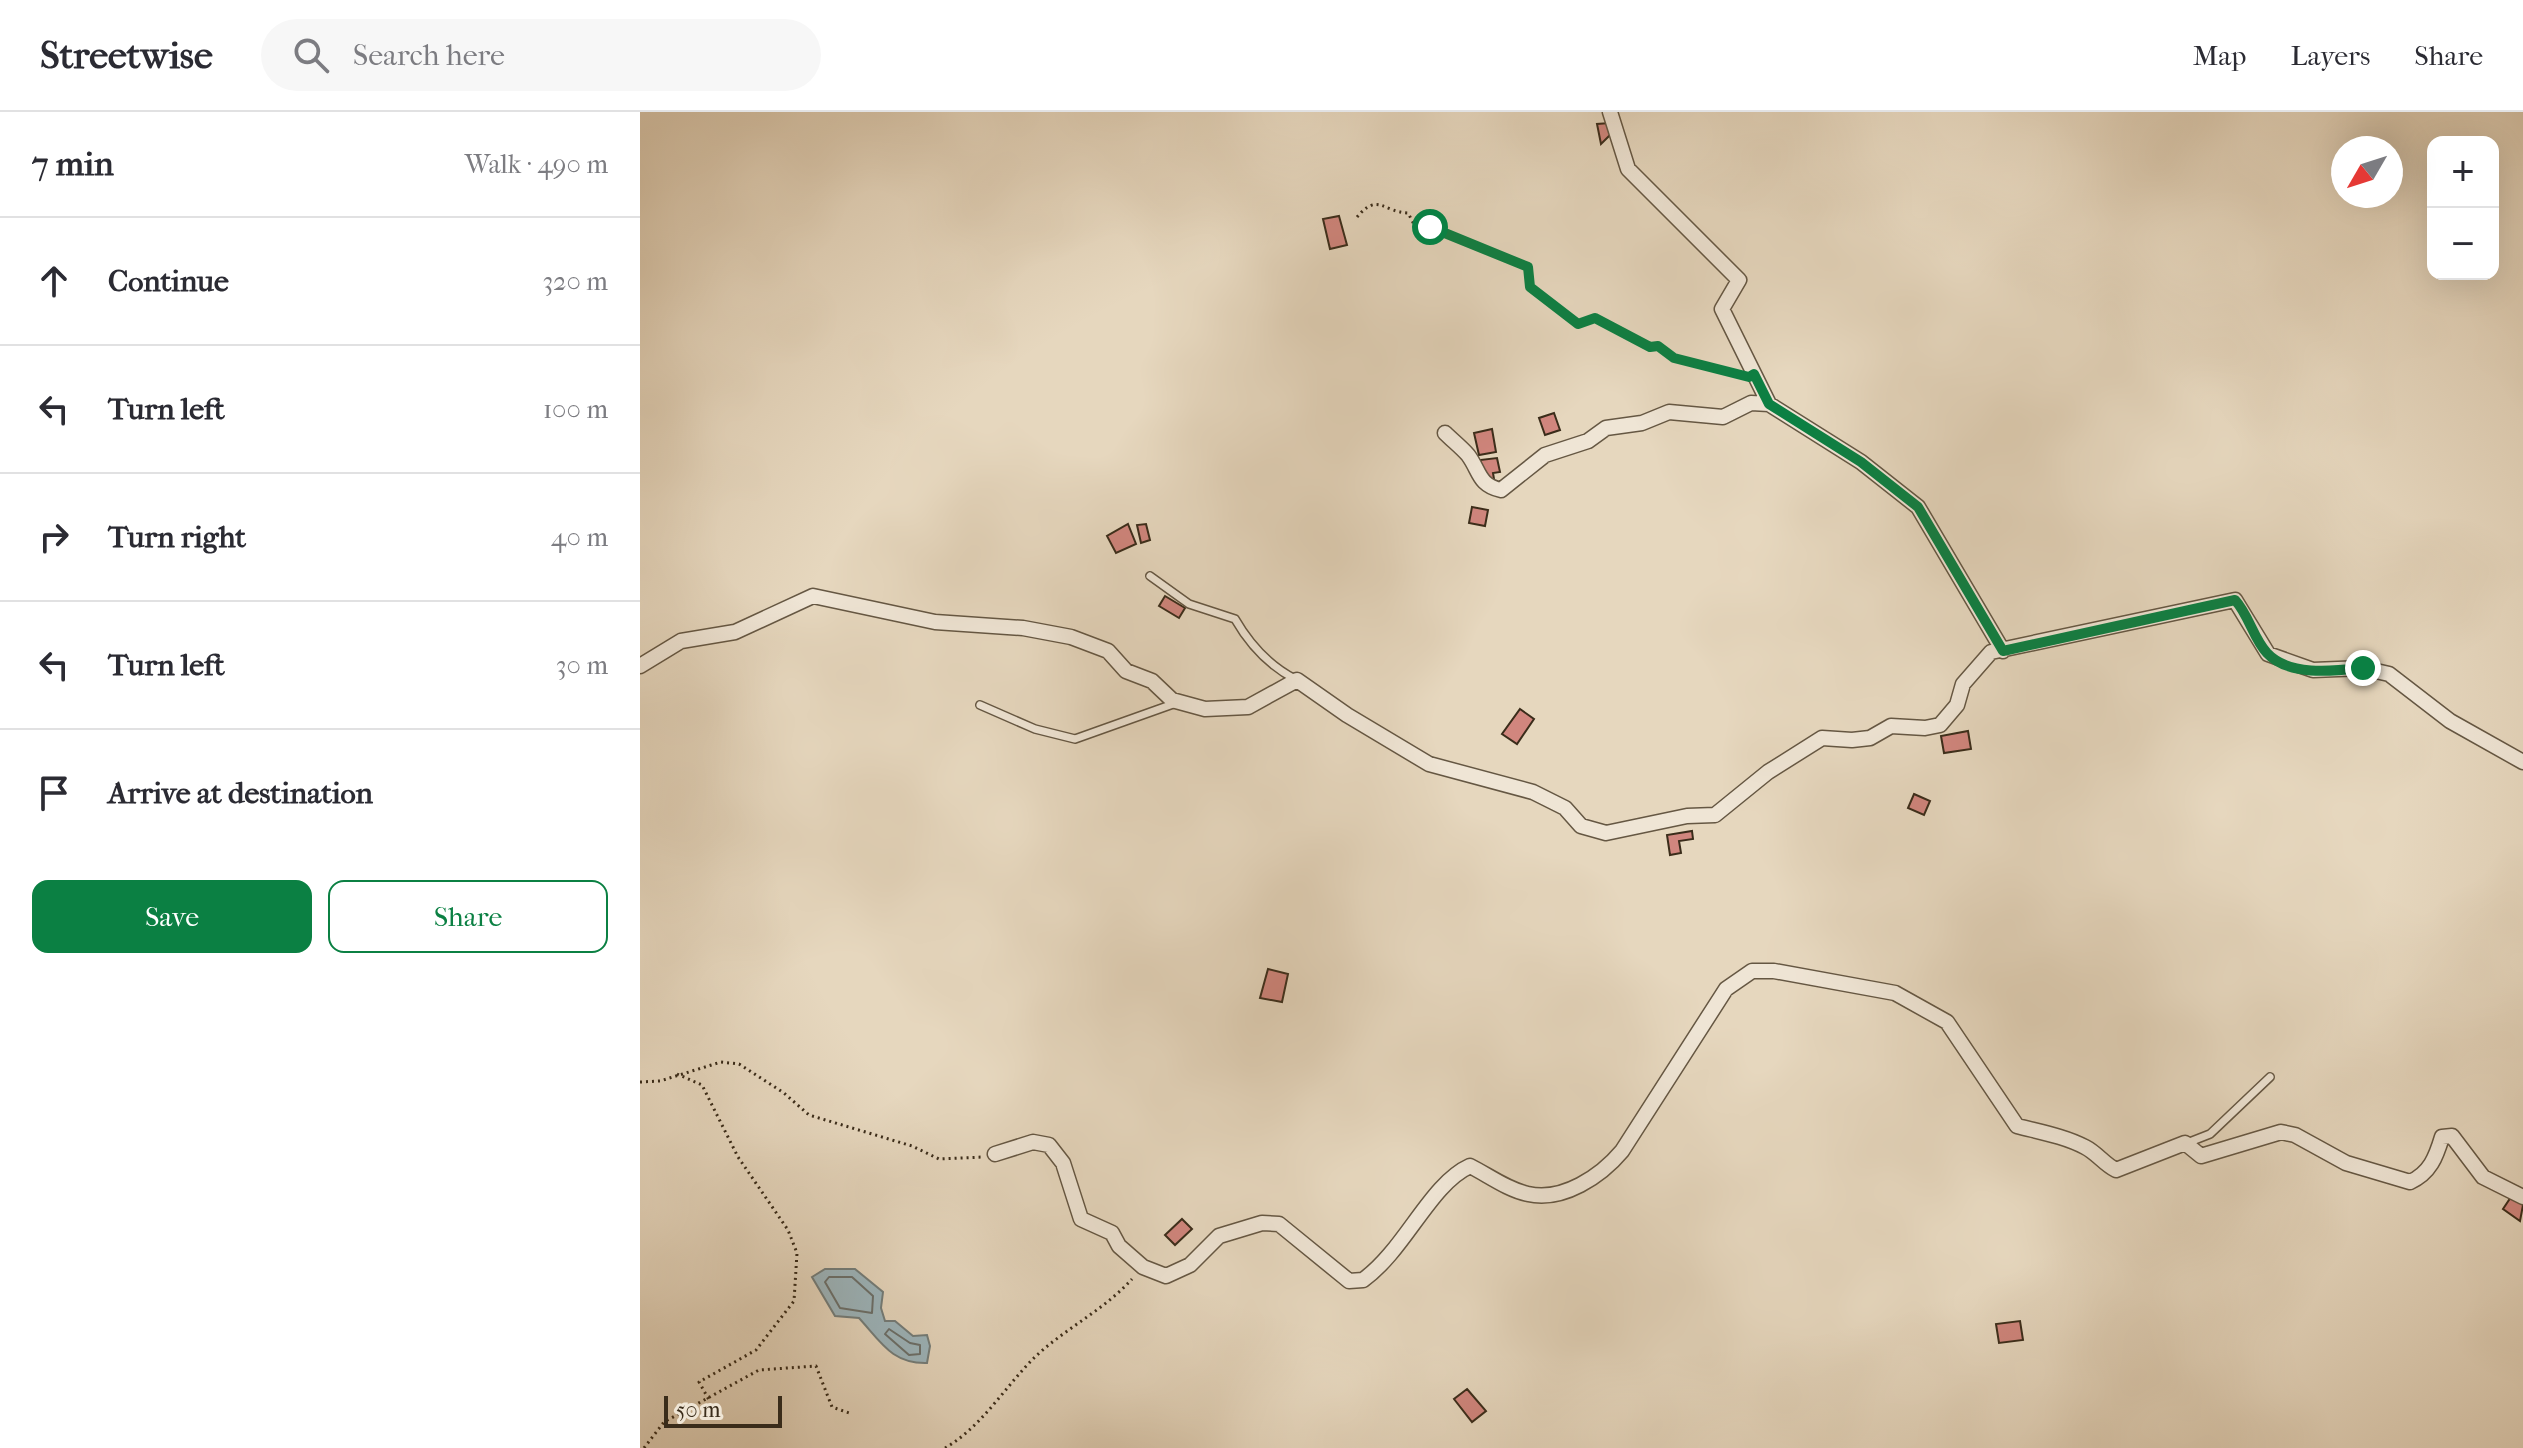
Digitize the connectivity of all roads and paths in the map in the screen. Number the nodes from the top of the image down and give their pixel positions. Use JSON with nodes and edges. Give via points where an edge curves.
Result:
{"nodes":[{"id":1,"x":1610,"y":112,"type":"edge"},
{"id":2,"x":1357,"y":217,"type":"dead end"},
{"id":3,"x":1754,"y":374,"type":"junction"},
{"id":4,"x":1769,"y":404,"type":"junction"},
{"id":5,"x":1445,"y":433,"type":"dead end"},
{"id":6,"x":1150,"y":576,"type":"dead end"},
{"id":7,"x":2003,"y":651,"type":"junction"},
{"id":8,"x":640,"y":666,"type":"edge"},
{"id":9,"x":1297,"y":680,"type":"junction"},
{"id":10,"x":1179,"y":703,"type":"junction"},
{"id":11,"x":980,"y":705,"type":"dead end"},
{"id":12,"x":2523,"y":762,"type":"edge"},
{"id":13,"x":677,"y":1074,"type":"junction"},
{"id":14,"x":2270,"y":1077,"type":"dead end"},
{"id":15,"x":640,"y":1082,"type":"edge"},
{"id":16,"x":2185,"y":1143,"type":"junction"},
{"id":17,"x":995,"y":1154,"type":"joint"},
{"id":18,"x":2523,"y":1197,"type":"edge"},
{"id":19,"x":1143,"y":1267,"type":"junction"},
{"id":20,"x":709,"y":1400,"type":"junction"},
{"id":21,"x":852,"y":1414,"type":"dead end"},
{"id":22,"x":644,"y":1448,"type":"edge"},
{"id":23,"x":945,"y":1448,"type":"edge"}],
"edges":[{"from":1,"to":3,"type":"street","via":[[1628,169],[1739,280],[1722,309]]},
{"from":2,"to":3,"type":"path","via":[[1375,203],[1408,213],[1416,228],[1430,227],[1528,267],[1530,287],[1578,324],[1595,318],[1688,363]]},
{"from":3,"to":4,"type":"street"},
{"from":4,"to":5,"type":"street","via":[[1751,403],[1723,417],[1669,412],[1642,423],[1606,428],[1588,441],[1545,455],[1501,490],[1487,487],[1470,458]]},
{"from":4,"to":7,"type":"street","via":[[1861,462],[1918,507]]},
{"from":6,"to":9,"type":"lane","via":[[1189,604],[1235,619],[1255,648]]},
{"from":7,"to":9,"type":"street","via":[[1991,652],[1977,664],[1957,705],[1940,725],[1891,726],[1870,738],[1852,740],[1822,738],[1715,815],[1606,833],[1581,826],[1565,808],[1533,792],[1429,764]]},
{"from":7,"to":12,"type":"street","via":[[2235,600],[2268,654],[2313,670],[2363,668],[2389,674],[2450,721]]},
{"from":8,"to":10,"type":"street","via":[[681,641],[735,632],[813,596],[935,622],[1071,637],[1108,651],[1126,671],[1152,681]]},
{"from":9,"to":10,"type":"street","via":[[1248,707],[1205,709]]},
{"from":10,"to":11,"type":"lane","via":[[1075,739],[1035,729]]},
{"from":13,"to":15,"type":"path"},
{"from":13,"to":17,"type":"path","via":[[721,1062],[739,1064],[809,1115],[939,1159]]},
{"from":13,"to":20,"type":"path","via":[[702,1085],[738,1157],[788,1230],[797,1253],[794,1301],[756,1350],[699,1382]]},
{"from":14,"to":16,"type":"lane","via":[[2210,1134]]},
{"from":16,"to":18,"type":"street","via":[[2201,1156],[2281,1132],[2346,1163],[2410,1182],[2424,1176],[2442,1137],[2452,1136],[2483,1177]]},
{"from":16,"to":19,"type":"street","via":[[2116,1170],[2082,1145],[2046,1130],[2017,1126],[1947,1022],[1915,1003],[1895,993],[1842,982],[1752,971],[1726,989],[1604,1173],[1555,1194],[1528,1194],[1470,1166],[1452,1174],[1406,1238],[1363,1280],[1349,1281],[1279,1224],[1262,1223],[1219,1236],[1190,1265],[1166,1276]]},
{"from":17,"to":19,"type":"street","via":[[1033,1142],[1049,1145],[1063,1163],[1081,1219],[1112,1233]]},
{"from":19,"to":23,"type":"path","via":[[1117,1295],[1038,1355]]},
{"from":20,"to":21,"type":"path","via":[[759,1370],[816,1366],[832,1407]]},
{"from":20,"to":22,"type":"path","via":[[664,1422]]}]}
